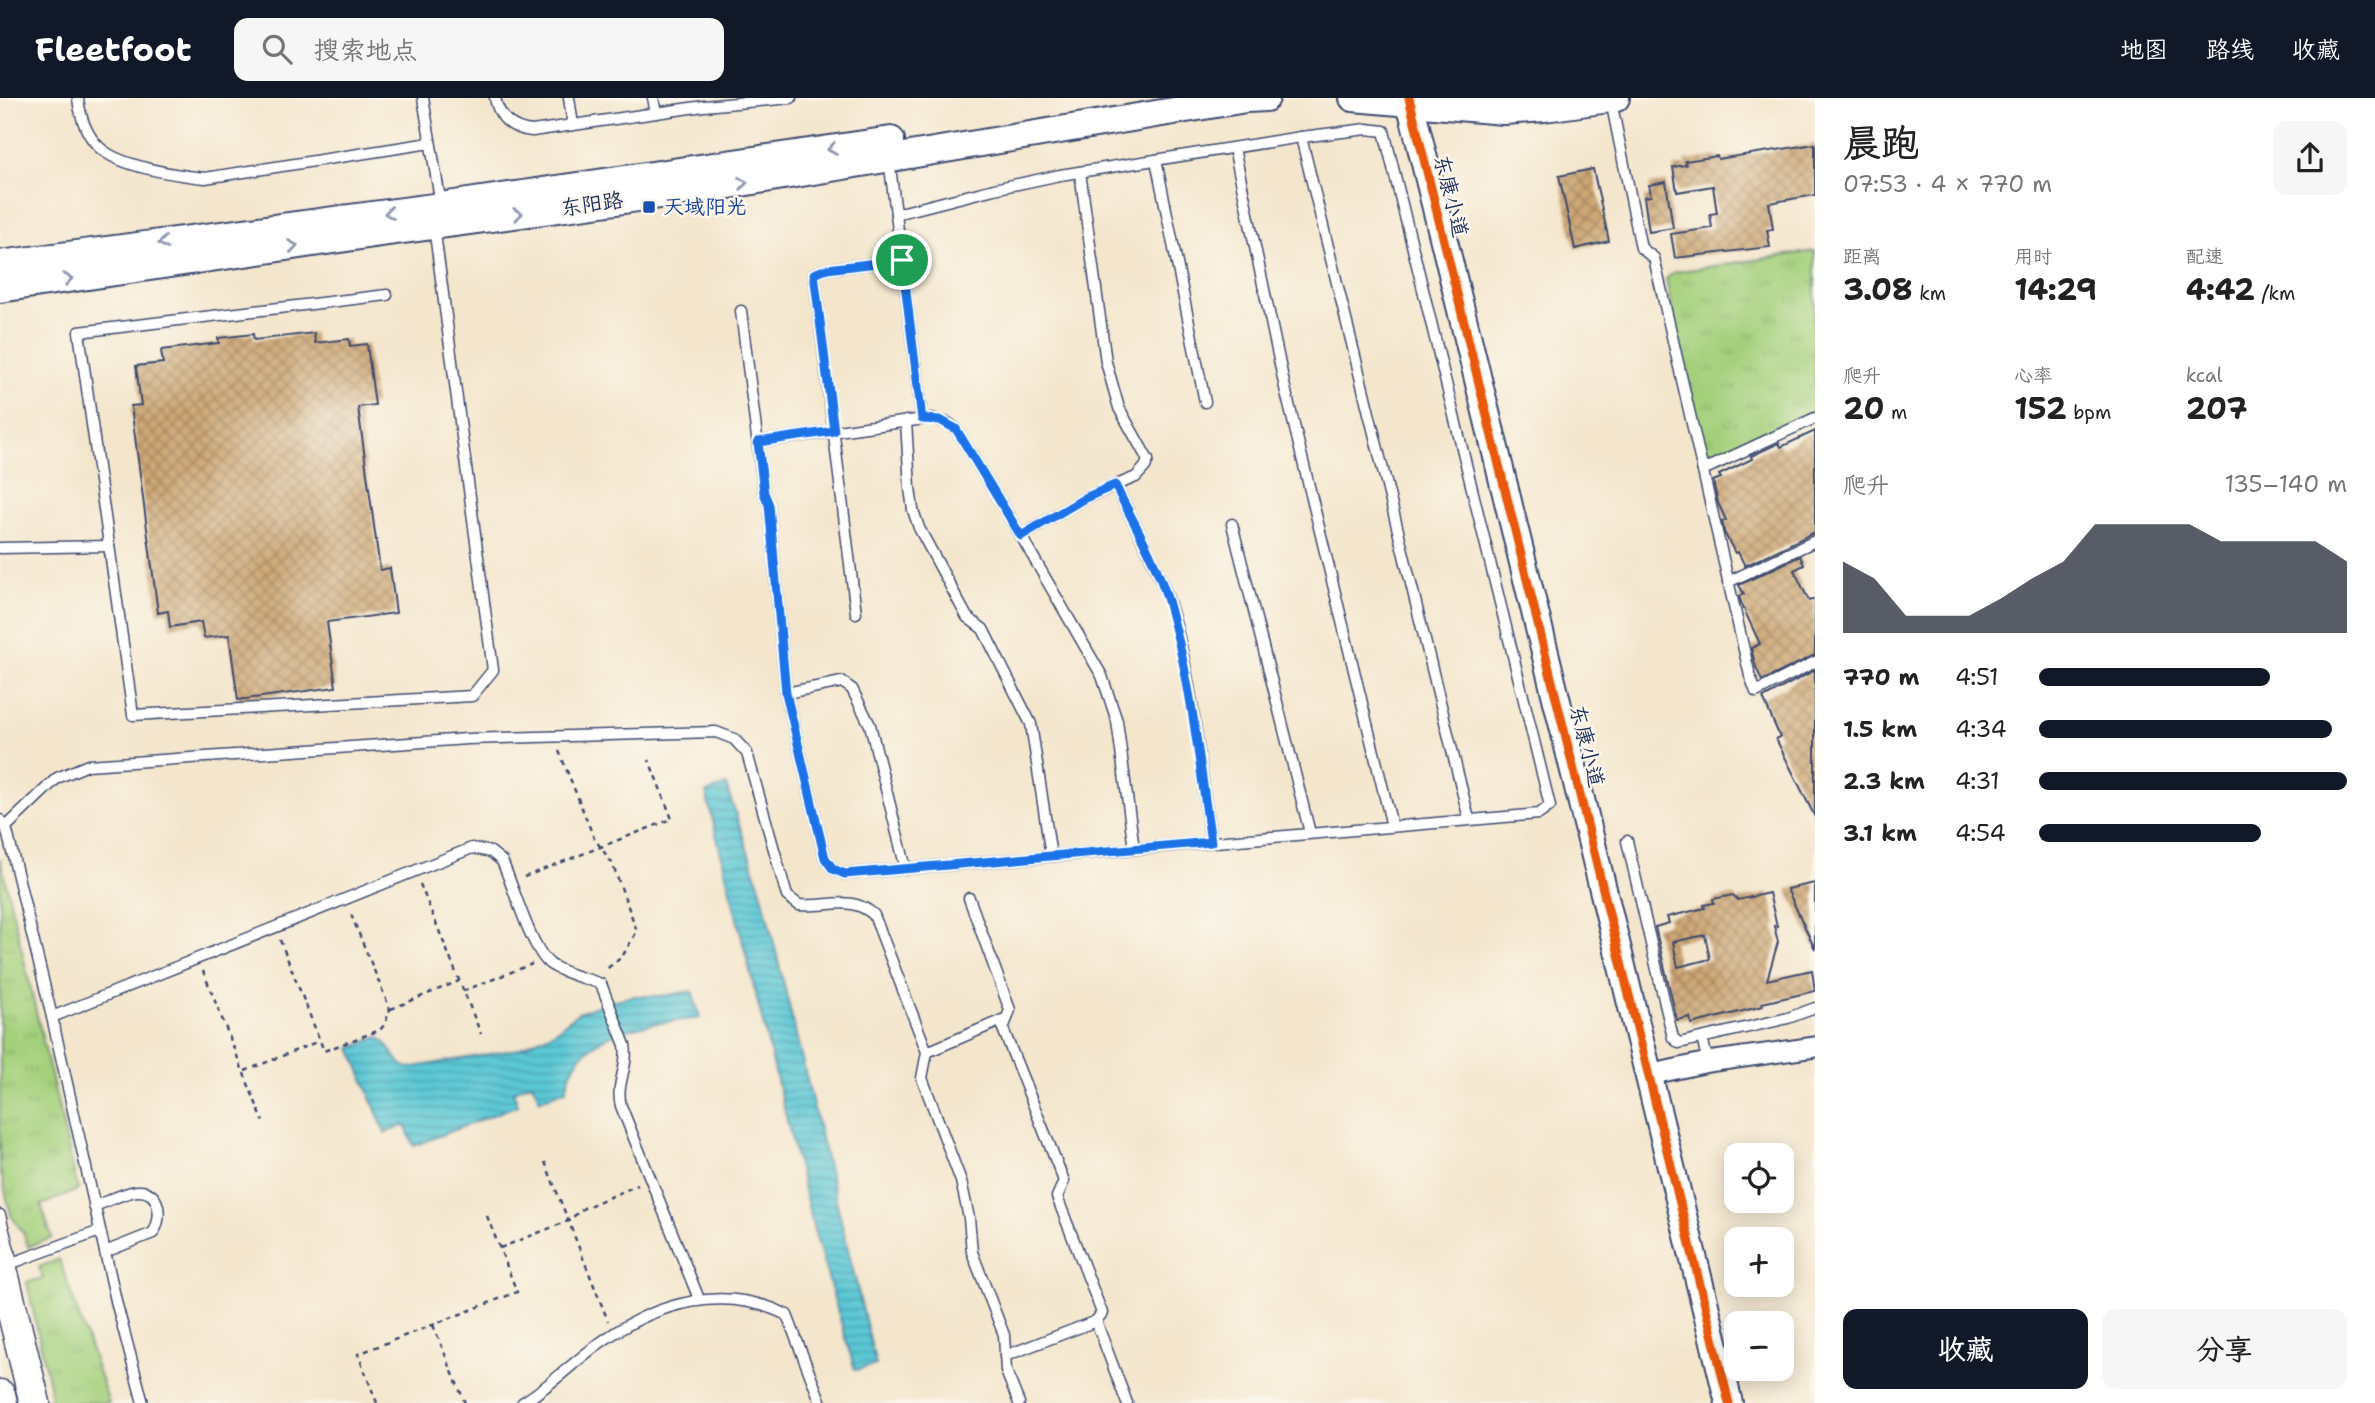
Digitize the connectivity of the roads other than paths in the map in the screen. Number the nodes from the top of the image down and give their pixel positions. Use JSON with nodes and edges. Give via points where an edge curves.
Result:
{"nodes":[{"id":1,"x":78,"y":98,"type":"edge"},
{"id":2,"x":423,"y":98,"type":"edge"},
{"id":3,"x":495,"y":98,"type":"edge"},
{"id":4,"x":569,"y":98,"type":"edge"},
{"id":5,"x":653,"y":98,"type":"edge"},
{"id":6,"x":791,"y":98,"type":"edge"},
{"id":7,"x":1141,"y":98,"type":"edge"},
{"id":8,"x":1266,"y":98,"type":"edge"},
{"id":9,"x":1353,"y":98,"type":"edge"},
{"id":10,"x":1616,"y":98,"type":"edge"},
{"id":11,"x":1610,"y":99,"type":"edge"},
{"id":12,"x":743,"y":100,"type":"edge"},
{"id":13,"x":1409,"y":101,"type":"edge"},
{"id":14,"x":656,"y":113,"type":"junction"},
{"id":15,"x":573,"y":125,"type":"junction"},
{"id":16,"x":1301,"y":138,"type":"junction"},
{"id":17,"x":430,"y":143,"type":"junction"},
{"id":18,"x":1234,"y":148,"type":"junction"},
{"id":19,"x":889,"y":159,"type":"junction"},
{"id":20,"x":1156,"y":160,"type":"junction"},
{"id":21,"x":1080,"y":172,"type":"junction"},
{"id":22,"x":896,"y":214,"type":"junction"},
{"id":23,"x":437,"y":216,"type":"junction"},
{"id":24,"x":902,"y":260,"type":"junction"},
{"id":25,"x":0,"y":264,"type":"edge"},
{"id":26,"x":0,"y":289,"type":"edge"},
{"id":27,"x":387,"y":295,"type":"dead end"},
{"id":28,"x":741,"y":311,"type":"dead end"},
{"id":29,"x":1205,"y":402,"type":"dead end"},
{"id":30,"x":1815,"y":418,"type":"edge"},
{"id":31,"x":922,"y":419,"type":"junction"},
{"id":32,"x":906,"y":421,"type":"junction"},
{"id":33,"x":834,"y":431,"type":"junction"},
{"id":34,"x":758,"y":442,"type":"junction"},
{"id":35,"x":1703,"y":470,"type":"junction"},
{"id":36,"x":1115,"y":485,"type":"junction"},
{"id":37,"x":1232,"y":524,"type":"dead end"},
{"id":38,"x":1021,"y":536,"type":"junction"},
{"id":39,"x":1815,"y":541,"type":"edge"},
{"id":40,"x":109,"y":546,"type":"junction"},
{"id":41,"x":0,"y":548,"type":"edge"},
{"id":42,"x":1728,"y":582,"type":"junction"},
{"id":43,"x":856,"y":613,"type":"dead end"},
{"id":44,"x":1815,"y":662,"type":"edge"},
{"id":45,"x":786,"y":693,"type":"junction"},
{"id":46,"x":1469,"y":819,"type":"junction"},
{"id":47,"x":3,"y":824,"type":"edge"},
{"id":48,"x":1392,"y":826,"type":"junction"},
{"id":49,"x":1310,"y":833,"type":"junction"},
{"id":50,"x":1627,"y":841,"type":"dead end"},
{"id":51,"x":1211,"y":842,"type":"junction"},
{"id":52,"x":1134,"y":849,"type":"junction"},
{"id":53,"x":1051,"y":856,"type":"junction"},
{"id":54,"x":906,"y":869,"type":"junction"},
{"id":55,"x":969,"y":898,"type":"dead end"},
{"id":56,"x":1815,"y":1008,"type":"edge"},
{"id":57,"x":52,"y":1017,"type":"junction"},
{"id":58,"x":1007,"y":1018,"type":"junction"},
{"id":59,"x":1702,"y":1038,"type":"junction"},
{"id":60,"x":1815,"y":1047,"type":"edge"},
{"id":61,"x":927,"y":1052,"type":"junction"},
{"id":62,"x":1708,"y":1062,"type":"junction"},
{"id":63,"x":1649,"y":1075,"type":"junction"},
{"id":64,"x":94,"y":1206,"type":"junction"},
{"id":65,"x":0,"y":1215,"type":"edge"},
{"id":66,"x":100,"y":1231,"type":"junction"},
{"id":67,"x":105,"y":1252,"type":"junction"},
{"id":68,"x":8,"y":1270,"type":"edge"},
{"id":69,"x":699,"y":1299,"type":"junction"},
{"id":70,"x":1096,"y":1321,"type":"junction"},
{"id":71,"x":1005,"y":1356,"type":"junction"},
{"id":72,"x":38,"y":1391,"type":"edge"},
{"id":73,"x":0,"y":1395,"type":"edge"},
{"id":74,"x":2,"y":1403,"type":"edge"},
{"id":75,"x":42,"y":1403,"type":"edge"},
{"id":76,"x":143,"y":1403,"type":"edge"},
{"id":77,"x":522,"y":1403,"type":"edge"},
{"id":78,"x":821,"y":1403,"type":"edge"},
{"id":79,"x":1019,"y":1403,"type":"edge"},
{"id":80,"x":1128,"y":1403,"type":"edge"},
{"id":81,"x":1729,"y":1403,"type":"edge"}],
"edges":[{"from":1,"to":17,"type":"lane","via":[[84,123],[102,150],[184,176],[205,178]]},
{"from":2,"to":17,"type":"lane"},
{"from":3,"to":15,"type":"lane","via":[[503,118],[517,128],[532,131]]},
{"from":4,"to":15,"type":"lane"},
{"from":5,"to":14,"type":"lane"},
{"from":6,"to":12,"type":"lane"},
{"from":7,"to":23,"type":"main road","name":"东阳路","one_way":true},
{"from":8,"to":19,"type":"main road","name":"东阳路"},
{"from":9,"to":13,"type":"main road"},
{"from":10,"to":11,"type":"main road"},
{"from":11,"to":13,"type":"main road","via":[[1504,111]]},
{"from":11,"to":35,"type":"lane","via":[[1641,248],[1654,258]]},
{"from":12,"to":14,"type":"lane"},
{"from":13,"to":63,"type":"main road","name":"东康小道"},
{"from":14,"to":15,"type":"lane"},
{"from":16,"to":18,"type":"lane"},
{"from":16,"to":46,"type":"lane"},
{"from":16,"to":46,"type":"lane","via":[[1384,131],[1550,806],[1539,814]]},
{"from":17,"to":23,"type":"lane"},
{"from":18,"to":20,"type":"lane"},
{"from":18,"to":48,"type":"lane","via":[[1285,388]]},
{"from":19,"to":22,"type":"lane"},
{"from":23,"to":19,"type":"main road","name":"东阳路","one_way":true,"via":[[711,188]]},
{"from":20,"to":21,"type":"lane"},
{"from":20,"to":29,"type":"lane"},
{"from":21,"to":22,"type":"lane"},
{"from":21,"to":36,"type":"lane","via":[[1106,362],[1119,408],[1148,460],[1136,477]]},
{"from":22,"to":24,"type":"lane"},
{"from":23,"to":25,"type":"main road","name":"东阳路","one_way":true},
{"from":26,"to":23,"type":"main road","name":"东阳路","one_way":true},
{"from":23,"to":40,"type":"lane","via":[[493,670],[472,696],[134,715]]},
{"from":24,"to":31,"type":"lane"},
{"from":24,"to":33,"type":"lane","via":[[814,274]]},
{"from":27,"to":40,"type":"lane","via":[[79,332]]},
{"from":28,"to":34,"type":"lane"},
{"from":30,"to":35,"type":"lane"},
{"from":31,"to":32,"type":"lane"},
{"from":31,"to":38,"type":"lane","via":[[940,420],[956,429]]},
{"from":32,"to":33,"type":"lane"},
{"from":32,"to":53,"type":"lane","via":[[910,488],[919,528],[967,617],[983,629],[1031,724]]},
{"from":33,"to":34,"type":"lane"},
{"from":33,"to":43,"type":"lane"},
{"from":34,"to":45,"type":"lane","via":[[769,505]]},
{"from":35,"to":42,"type":"lane"},
{"from":36,"to":38,"type":"lane"},
{"from":36,"to":51,"type":"lane","via":[[1168,599],[1185,667]]},
{"from":37,"to":49,"type":"lane"},
{"from":38,"to":52,"type":"lane","via":[[1109,691]]},
{"from":39,"to":42,"type":"lane"},
{"from":40,"to":41,"type":"lane"},
{"from":42,"to":44,"type":"lane","via":[[1756,692]]},
{"from":45,"to":54,"type":"lane","via":[[828,864],[845,874]]},
{"from":45,"to":54,"type":"lane","via":[[842,682],[852,689],[870,725]]},
{"from":46,"to":48,"type":"lane"},
{"from":47,"to":57,"type":"lane"},
{"from":47,"to":61,"type":"lane","via":[[57,778],[88,765],[467,738],[716,732],[734,739],[747,753],[787,895],[806,906],[852,902],[874,915]]},
{"from":48,"to":49,"type":"lane"},
{"from":49,"to":51,"type":"lane"},
{"from":50,"to":59,"type":"lane","via":[[1673,1038],[1679,1043]]},
{"from":51,"to":52,"type":"lane"},
{"from":52,"to":53,"type":"lane"},
{"from":53,"to":54,"type":"lane"},
{"from":55,"to":58,"type":"lane","via":[[1010,1010]]},
{"from":56,"to":59,"type":"lane"},
{"from":57,"to":64,"type":"lane"},
{"from":57,"to":69,"type":"lane","via":[[472,848],[491,852],[502,861],[545,958],[559,969],[601,984],[625,1045],[619,1098]]},
{"from":58,"to":61,"type":"lane"},
{"from":58,"to":70,"type":"lane","via":[[1003,1030],[1063,1181],[1057,1197],[1102,1313]]},
{"from":59,"to":62,"type":"lane"},
{"from":60,"to":62,"type":"street"},
{"from":61,"to":71,"type":"lane","via":[[922,1078],[961,1181],[972,1252],[1003,1335]]},
{"from":62,"to":63,"type":"street"},
{"from":63,"to":81,"type":"main road","name":"东康小道"},
{"from":64,"to":66,"type":"lane"},
{"from":64,"to":67,"type":"lane","via":[[136,1191],[150,1196],[159,1208],[160,1221],[153,1233]]},
{"from":65,"to":68,"type":"lane"},
{"from":66,"to":67,"type":"lane"},
{"from":66,"to":68,"type":"lane"},
{"from":67,"to":76,"type":"lane"},
{"from":68,"to":72,"type":"main road"},
{"from":69,"to":77,"type":"lane","via":[[644,1317],[613,1335]]},
{"from":69,"to":78,"type":"lane","via":[[757,1302],[787,1315]]},
{"from":70,"to":71,"type":"lane"},
{"from":70,"to":80,"type":"lane"},
{"from":71,"to":79,"type":"lane"},
{"from":72,"to":75,"type":"lane"},
{"from":73,"to":74,"type":"main road"}]}
